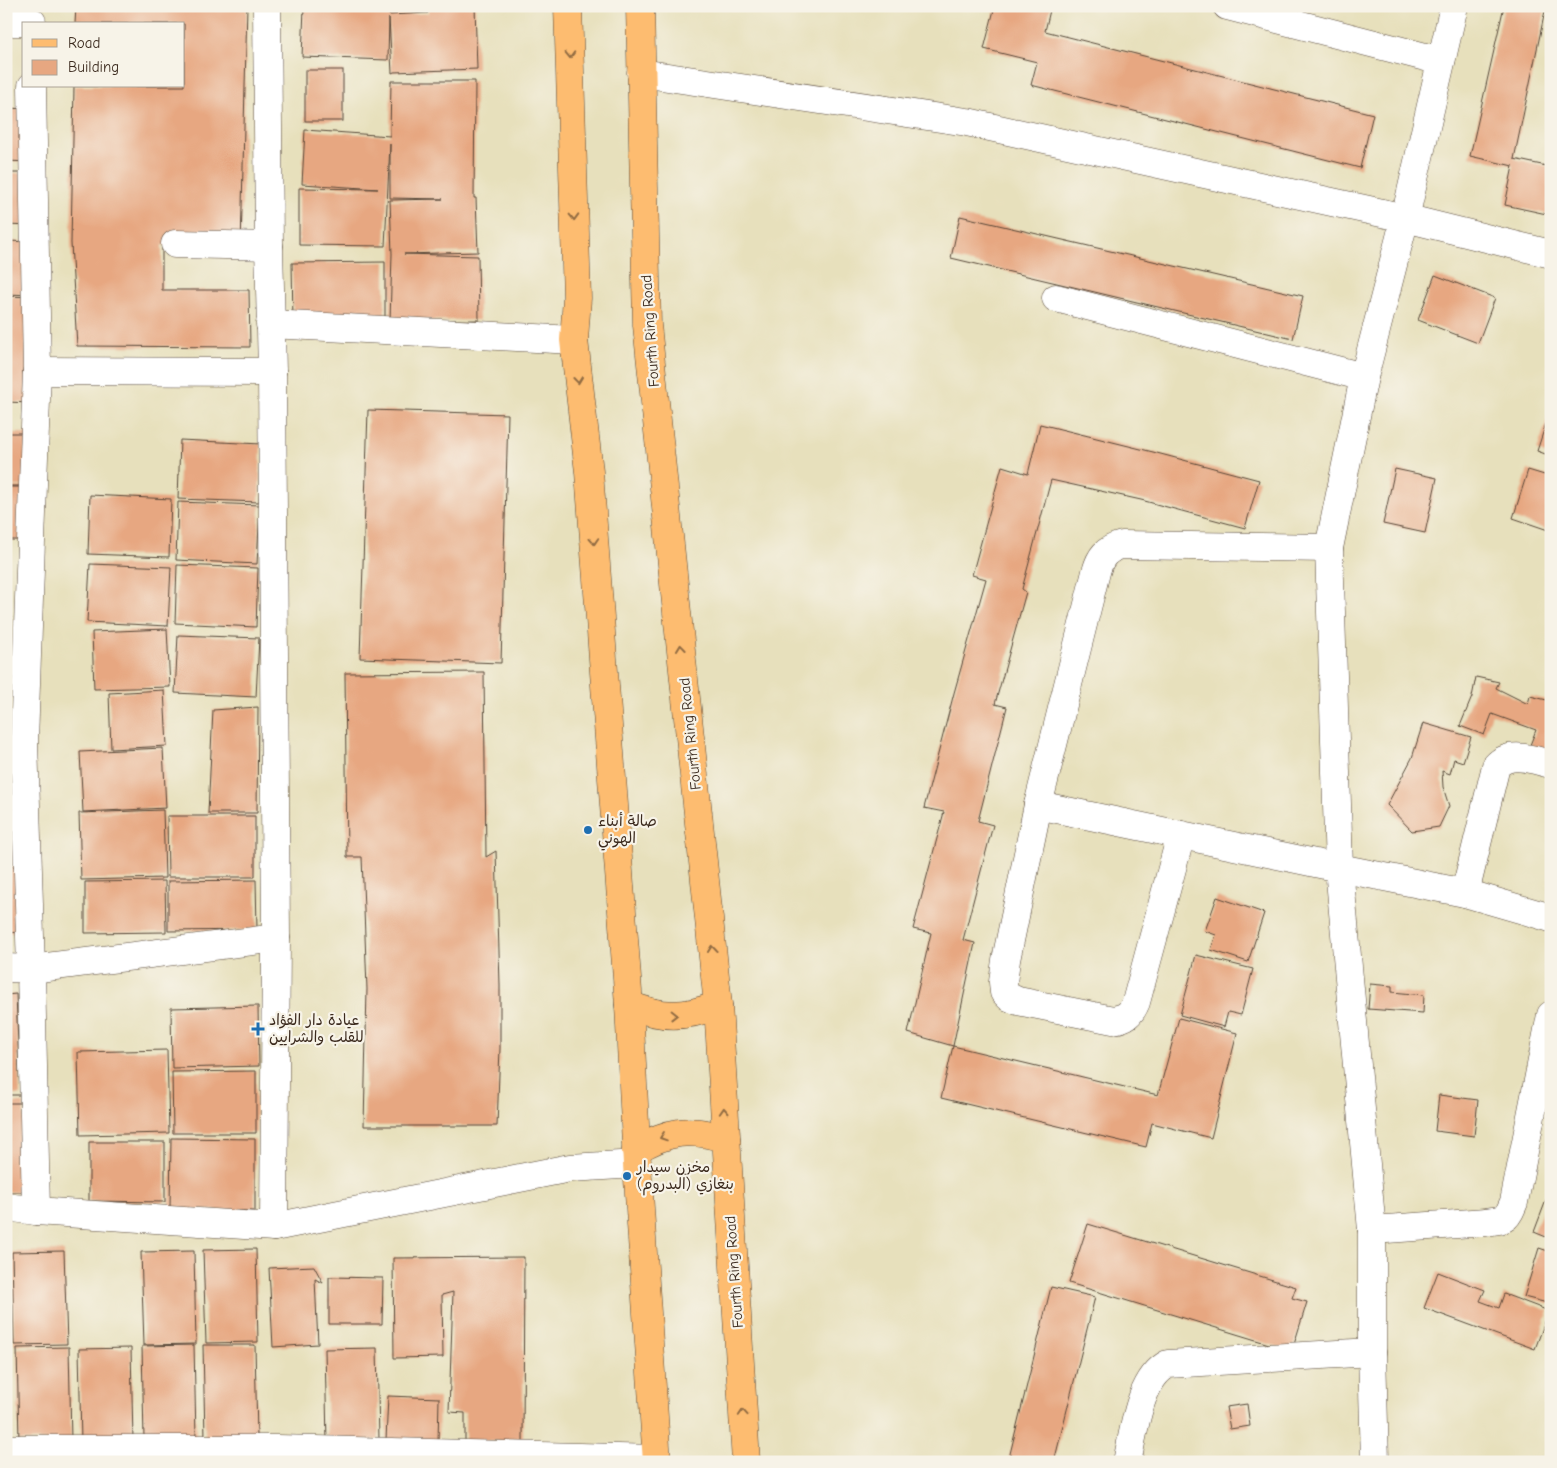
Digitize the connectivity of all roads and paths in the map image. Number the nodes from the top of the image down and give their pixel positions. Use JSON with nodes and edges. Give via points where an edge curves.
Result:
{"nodes":[{"id":1,"x":267,"y":6,"type":"edge"},
{"id":2,"x":568,"y":6,"type":"edge"},
{"id":3,"x":640,"y":6,"type":"edge"},
{"id":4,"x":1227,"y":6,"type":"edge"},
{"id":5,"x":1454,"y":6,"type":"edge"},
{"id":6,"x":1442,"y":62,"type":"junction"},
{"id":7,"x":641,"y":73,"type":"junction"},
{"id":8,"x":32,"y":88,"type":"edge"},
{"id":9,"x":1405,"y":218,"type":"junction"},
{"id":10,"x":175,"y":244,"type":"dead end"},
{"id":11,"x":269,"y":246,"type":"junction"},
{"id":12,"x":1551,"y":254,"type":"edge"},
{"id":13,"x":1056,"y":298,"type":"dead end"},
{"id":14,"x":270,"y":324,"type":"junction"},
{"id":15,"x":574,"y":340,"type":"junction"},
{"id":16,"x":37,"y":371,"type":"junction"},
{"id":17,"x":272,"y":372,"type":"junction"},
{"id":18,"x":1364,"y":377,"type":"junction"},
{"id":19,"x":1329,"y":548,"type":"junction"},
{"id":20,"x":15,"y":741,"type":"edge"},
{"id":21,"x":1551,"y":764,"type":"edge"},
{"id":22,"x":1038,"y":805,"type":"junction"},
{"id":23,"x":1181,"y":835,"type":"junction"},
{"id":24,"x":1339,"y":868,"type":"junction"},
{"id":25,"x":1465,"y":893,"type":"junction"},
{"id":26,"x":1551,"y":918,"type":"edge"},
{"id":27,"x":276,"y":938,"type":"junction"},
{"id":28,"x":19,"y":968,"type":"edge"},
{"id":29,"x":629,"y":1005,"type":"junction"},
{"id":30,"x":718,"y":1005,"type":"junction"},
{"id":31,"x":1551,"y":1015,"type":"edge"},
{"id":32,"x":726,"y":1139,"type":"junction"},
{"id":33,"x":636,"y":1157,"type":"junction"},
{"id":34,"x":6,"y":1207,"type":"edge"},
{"id":35,"x":36,"y":1211,"type":"junction"},
{"id":36,"x":274,"y":1227,"type":"junction"},
{"id":37,"x":1372,"y":1230,"type":"junction"},
{"id":38,"x":1372,"y":1352,"type":"junction"},
{"id":39,"x":6,"y":1449,"type":"edge"},
{"id":40,"x":278,"y":1455,"type":"edge"},
{"id":41,"x":37,"y":1456,"type":"edge"},
{"id":42,"x":657,"y":1460,"type":"edge"},
{"id":43,"x":746,"y":1462,"type":"edge"},
{"id":44,"x":1127,"y":1462,"type":"edge"},
{"id":45,"x":1375,"y":1462,"type":"edge"}],
"edges":[{"from":1,"to":11,"type":"street"},
{"from":2,"to":15,"type":"main road","one_way":true,"via":[[577,298]]},
{"from":3,"to":7,"type":"main road","name":"Fourth Ring Road"},
{"from":4,"to":6,"type":"street"},
{"from":5,"to":6,"type":"street"},
{"from":6,"to":9,"type":"street"},
{"from":7,"to":9,"type":"street","via":[[967,122]]},
{"from":30,"to":7,"type":"main road","name":"Fourth Ring Road","one_way":true,"via":[[647,325]]},
{"from":8,"to":16,"type":"street"},
{"from":9,"to":12,"type":"street"},
{"from":9,"to":18,"type":"street"},
{"from":10,"to":11,"type":"street"},
{"from":11,"to":14,"type":"street"},
{"from":13,"to":18,"type":"street"},
{"from":14,"to":15,"type":"street"},
{"from":14,"to":17,"type":"street"},
{"from":15,"to":29,"type":"main road","one_way":true,"via":[[588,472]]},
{"from":16,"to":17,"type":"street"},
{"from":16,"to":20,"type":"street"},
{"from":17,"to":27,"type":"street"},
{"from":18,"to":19,"type":"street"},
{"from":19,"to":22,"type":"street","via":[[1122,545],[1104,553],[1096,572]]},
{"from":19,"to":24,"type":"street"},
{"from":20,"to":28,"type":"street"},
{"from":21,"to":25,"type":"street","via":[[1522,757],[1501,760],[1496,766]]},
{"from":22,"to":23,"type":"street"},
{"from":22,"to":23,"type":"street","via":[[1004,982],[1004,992],[1009,997],[1027,1003],[1113,1020],[1127,1017],[1136,1002]]},
{"from":23,"to":24,"type":"street"},
{"from":24,"to":25,"type":"street"},
{"from":24,"to":37,"type":"street"},
{"from":25,"to":26,"type":"street"},
{"from":27,"to":28,"type":"street"},
{"from":27,"to":36,"type":"street"},
{"from":28,"to":35,"type":"street"},
{"from":29,"to":30,"type":"main road","one_way":true,"via":[[674,1016]]},
{"from":29,"to":33,"type":"main road"},
{"from":32,"to":30,"type":"main road","name":"Fourth Ring Road","one_way":true},
{"from":31,"to":37,"type":"street","via":[[1514,1202],[1507,1217],[1486,1222]]},
{"from":32,"to":33,"type":"main road","one_way":true,"via":[[711,1134],[679,1132],[649,1142]]},
{"from":43,"to":32,"type":"main road","name":"Fourth Ring Road","one_way":true},
{"from":33,"to":36,"type":"street"},
{"from":33,"to":42,"type":"main road"},
{"from":34,"to":35,"type":"street"},
{"from":35,"to":36,"type":"street"},
{"from":37,"to":38,"type":"street"},
{"from":38,"to":44,"type":"street","via":[[1168,1364],[1155,1374],[1143,1394]]},
{"from":38,"to":45,"type":"street"},
{"from":39,"to":41,"type":"street"},
{"from":40,"to":41,"type":"street"},
{"from":40,"to":42,"type":"street"}]}
